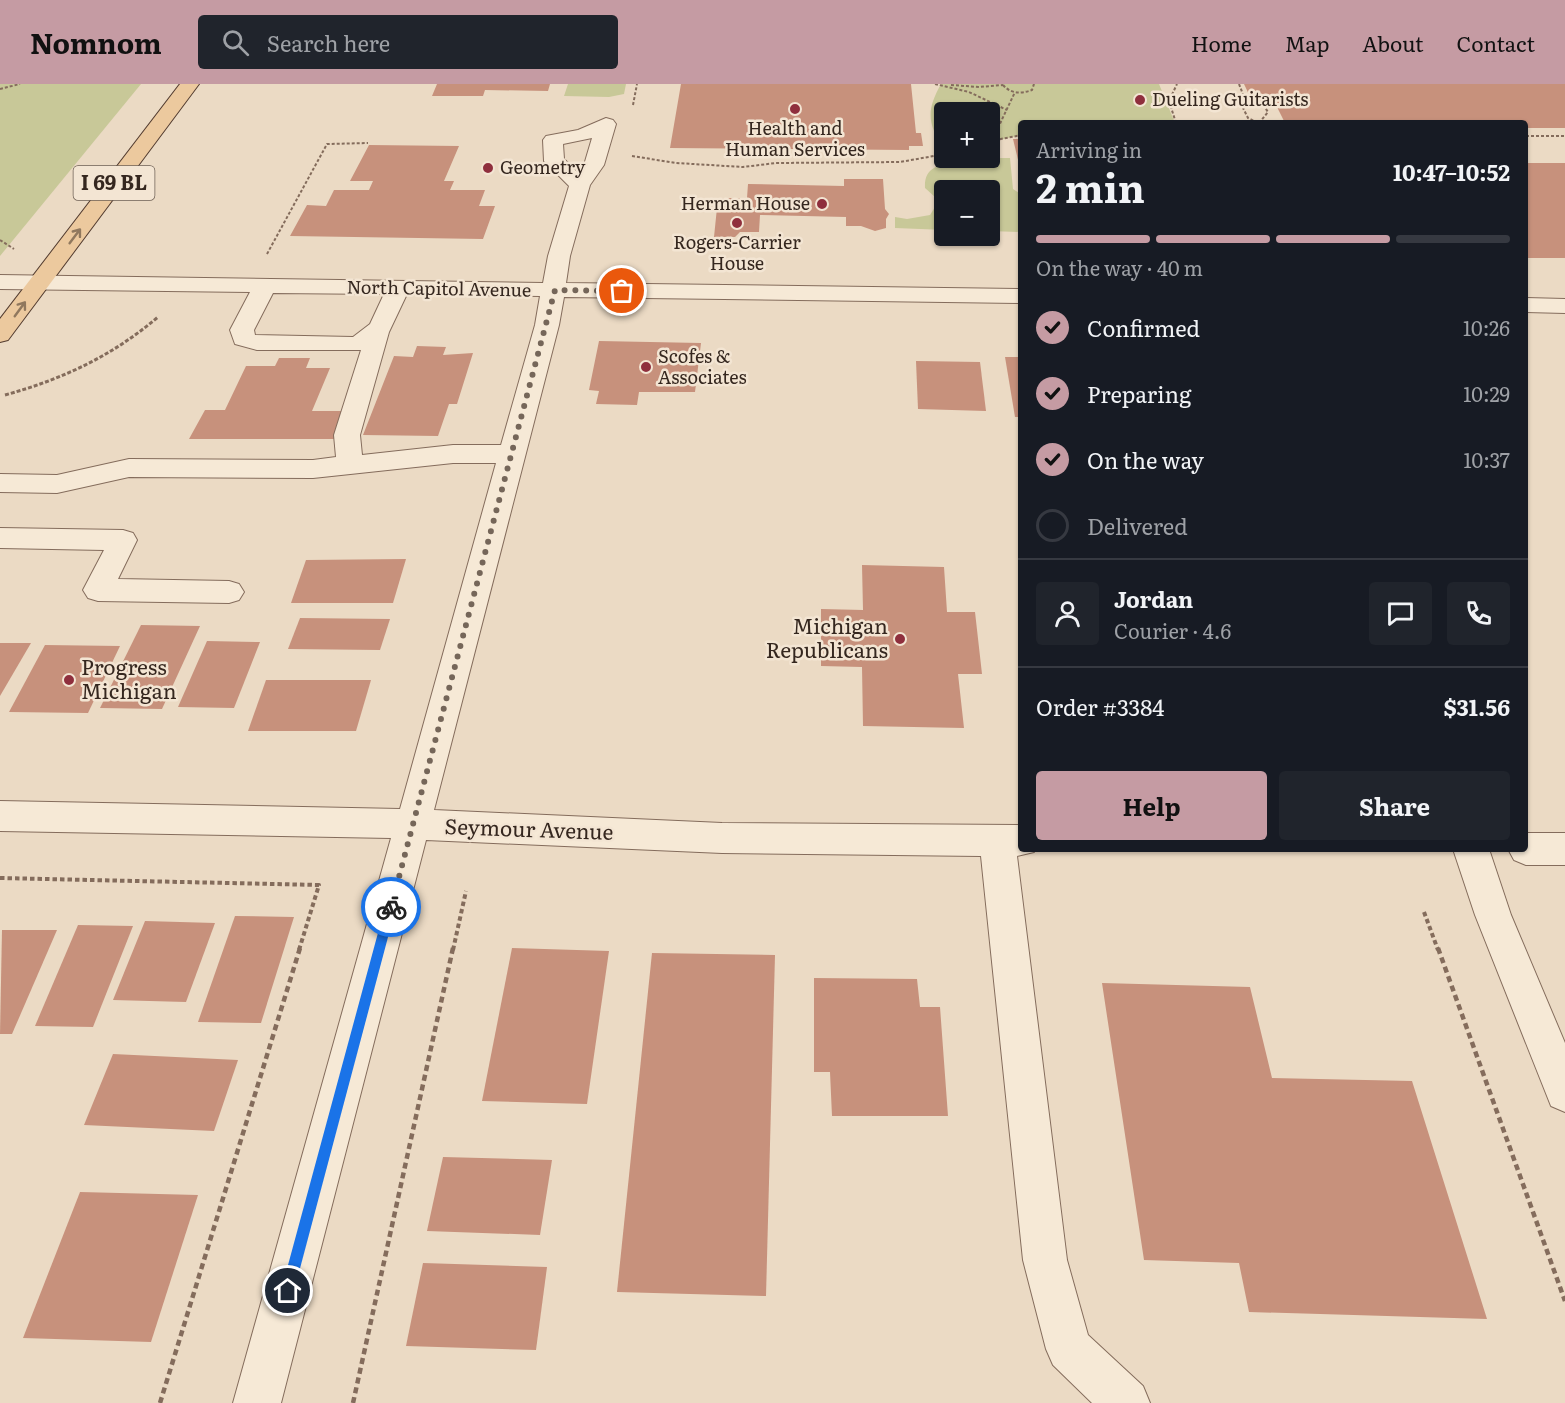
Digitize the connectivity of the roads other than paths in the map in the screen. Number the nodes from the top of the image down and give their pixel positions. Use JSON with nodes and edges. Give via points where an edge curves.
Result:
{"nodes":[{"id":1,"x":190,"y":84,"type":"edge"},
{"id":2,"x":580,"y":185,"type":"junction"},
{"id":3,"x":0,"y":282,"type":"edge"},
{"id":4,"x":39,"y":283,"type":"junction"},
{"id":5,"x":265,"y":286,"type":"junction"},
{"id":6,"x":398,"y":288,"type":"junction"},
{"id":7,"x":555,"y":290,"type":"junction"},
{"id":8,"x":1018,"y":296,"type":"edge"},
{"id":9,"x":1528,"y":305,"type":"edge"},
{"id":10,"x":1565,"y":306,"type":"edge"},
{"id":11,"x":378,"y":333,"type":"junction"},
{"id":12,"x":0,"y":335,"type":"edge"},
{"id":13,"x":510,"y":454,"type":"junction"},
{"id":14,"x":350,"y":465,"type":"junction"},
{"id":15,"x":0,"y":483,"type":"edge"},
{"id":16,"x":5,"y":546,"type":"edge"},
{"id":17,"x":229,"y":592,"type":"dead end"},
{"id":18,"x":0,"y":816,"type":"edge"},
{"id":19,"x":413,"y":825,"type":"junction"},
{"id":20,"x":1009,"y":841,"type":"edge"},
{"id":21,"x":1528,"y":849,"type":"edge"},
{"id":22,"x":1565,"y":849,"type":"edge"},
{"id":23,"x":1472,"y":852,"type":"edge"},
{"id":24,"x":1565,"y":1092,"type":"edge"},
{"id":25,"x":257,"y":1403,"type":"edge"},
{"id":26,"x":1126,"y":1403,"type":"edge"}],
"edges":[{"from":4,"to":1,"type":"main road","number":"I 69 BL","one_way":true},
{"from":2,"to":2,"type":"street","via":[[594,165],[606,124],[583,135],[553,140],[554,161]]},
{"from":2,"to":7,"type":"street","via":[[559,256]]},
{"from":3,"to":4,"type":"street","name":"North Capitol Avenue"},
{"from":4,"to":5,"type":"street","name":"North Capitol Avenue"},
{"from":12,"to":4,"type":"main road","number":"I 69 BL","one_way":true},
{"from":5,"to":6,"type":"street","name":"North Capitol Avenue"},
{"from":5,"to":11,"type":"street","via":[[242,330],[244,339],[257,343],[356,344]]},
{"from":6,"to":7,"type":"street","name":"North Capitol Avenue"},
{"from":6,"to":11,"type":"street"},
{"from":7,"to":8,"type":"street","name":"North Capitol Avenue"},
{"from":7,"to":13,"type":"street"},
{"from":9,"to":10,"type":"street"},
{"from":11,"to":14,"type":"street","via":[[346,435]]},
{"from":13,"to":14,"type":"street","via":[[453,454]]},
{"from":13,"to":19,"type":"street"},
{"from":14,"to":15,"type":"street","via":[[313,469],[129,468],[57,484]]},
{"from":16,"to":17,"type":"street","via":[[123,540],[98,590]]},
{"from":18,"to":19,"type":"street","name":"Seymour Avenue"},
{"from":19,"to":20,"type":"street","name":"Seymour Avenue","via":[[722,838]]},
{"from":19,"to":25,"type":"street"},
{"from":20,"to":26,"type":"street","via":[[1045,1260],[1069,1349]]},
{"from":21,"to":22,"type":"street"},
{"from":23,"to":24,"type":"street","via":[[1493,915]]}]}
